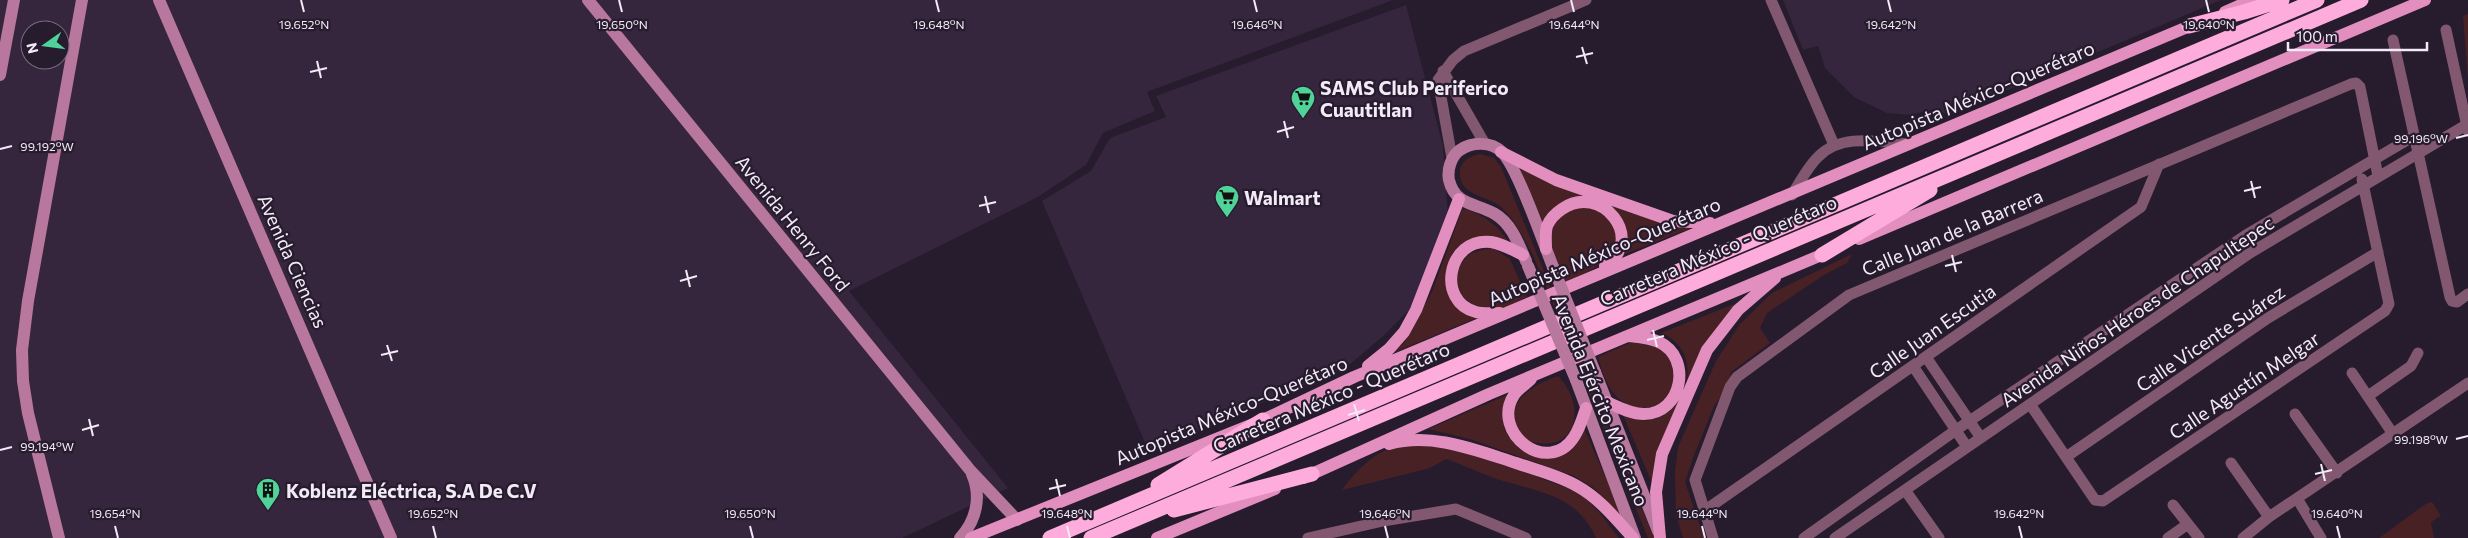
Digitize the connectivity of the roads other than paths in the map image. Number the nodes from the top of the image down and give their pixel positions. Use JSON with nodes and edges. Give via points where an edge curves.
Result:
{"nodes":[{"id":1,"x":14,"y":0,"type":"edge"},
{"id":2,"x":82,"y":0,"type":"edge"},
{"id":3,"x":159,"y":0,"type":"edge"},
{"id":4,"x":588,"y":0,"type":"edge"},
{"id":5,"x":1586,"y":0,"type":"edge"},
{"id":6,"x":1771,"y":0,"type":"edge"},
{"id":7,"x":2252,"y":0,"type":"edge"},
{"id":8,"x":2282,"y":0,"type":"edge"},
{"id":9,"x":2317,"y":0,"type":"edge"},
{"id":10,"x":2361,"y":0,"type":"edge"},
{"id":11,"x":2426,"y":0,"type":"edge"},
{"id":12,"x":2189,"y":26,"type":"junction"},
{"id":13,"x":2446,"y":30,"type":"dead end"},
{"id":14,"x":2392,"y":40,"type":"dead end"},
{"id":15,"x":1443,"y":71,"type":"junction"},
{"id":16,"x":0,"y":75,"type":"edge"},
{"id":17,"x":2467,"y":129,"type":"edge"},
{"id":18,"x":2414,"y":136,"type":"junction"},
{"id":19,"x":1485,"y":144,"type":"junction"},
{"id":20,"x":1834,"y":144,"type":"junction"},
{"id":21,"x":1911,"y":144,"type":"junction"},
{"id":22,"x":1501,"y":152,"type":"junction"},
{"id":23,"x":1999,"y":152,"type":"junction"},
{"id":24,"x":2418,"y":154,"type":"junction"},
{"id":25,"x":1452,"y":158,"type":"junction"},
{"id":26,"x":2374,"y":159,"type":"junction"},
{"id":27,"x":2159,"y":164,"type":"junction"},
{"id":28,"x":2359,"y":167,"type":"junction"},
{"id":29,"x":2378,"y":176,"type":"junction"},
{"id":30,"x":2364,"y":185,"type":"junction"},
{"id":31,"x":1792,"y":195,"type":"junction"},
{"id":32,"x":1459,"y":199,"type":"junction"},
{"id":33,"x":1717,"y":223,"type":"junction"},
{"id":34,"x":1546,"y":249,"type":"junction"},
{"id":35,"x":2378,"y":252,"type":"junction"},
{"id":36,"x":1822,"y":255,"type":"junction"},
{"id":37,"x":1526,"y":261,"type":"junction"},
{"id":38,"x":1784,"y":271,"type":"junction"},
{"id":39,"x":1586,"y":279,"type":"junction"},
{"id":40,"x":2163,"y":290,"type":"junction"},
{"id":41,"x":2468,"y":294,"type":"edge"},
{"id":42,"x":2149,"y":300,"type":"junction"},
{"id":43,"x":2174,"y":306,"type":"junction"},
{"id":44,"x":1505,"y":313,"type":"junction"},
{"id":45,"x":2159,"y":316,"type":"junction"},
{"id":46,"x":1628,"y":336,"type":"junction"},
{"id":47,"x":2418,"y":353,"type":"dead end"},
{"id":48,"x":1926,"y":357,"type":"junction"},
{"id":49,"x":1912,"y":366,"type":"junction"},
{"id":50,"x":2352,"y":373,"type":"dead end"},
{"id":51,"x":1536,"y":374,"type":"junction"},
{"id":52,"x":1354,"y":377,"type":"junction"},
{"id":53,"x":2468,"y":384,"type":"edge"},
{"id":54,"x":2368,"y":396,"type":"junction"},
{"id":55,"x":1607,"y":402,"type":"junction"},
{"id":56,"x":2030,"y":404,"type":"junction"},
{"id":57,"x":1586,"y":408,"type":"junction"},
{"id":58,"x":2295,"y":414,"type":"dead end"},
{"id":59,"x":1263,"y":420,"type":"junction"},
{"id":60,"x":1970,"y":421,"type":"junction"},
{"id":61,"x":1956,"y":430,"type":"junction"},
{"id":62,"x":2393,"y":434,"type":"junction"},
{"id":63,"x":1980,"y":438,"type":"junction"},
{"id":64,"x":1967,"y":447,"type":"junction"},
{"id":65,"x":1360,"y":452,"type":"junction"},
{"id":66,"x":2066,"y":458,"type":"junction"},
{"id":67,"x":2231,"y":462,"type":"dead end"},
{"id":68,"x":970,"y":470,"type":"junction"},
{"id":69,"x":2337,"y":473,"type":"junction"},
{"id":70,"x":1312,"y":474,"type":"junction"},
{"id":71,"x":1905,"y":490,"type":"junction"},
{"id":72,"x":2298,"y":500,"type":"junction"},
{"id":73,"x":1130,"y":504,"type":"junction"},
{"id":74,"x":2173,"y":505,"type":"dead end"},
{"id":75,"x":1848,"y":507,"type":"junction"},
{"id":76,"x":1704,"y":511,"type":"junction"},
{"id":77,"x":2270,"y":517,"type":"junction"},
{"id":78,"x":1138,"y":518,"type":"junction"},
{"id":79,"x":1017,"y":520,"type":"junction"},
{"id":80,"x":1858,"y":522,"type":"junction"},
{"id":81,"x":2188,"y":524,"type":"junction"},
{"id":82,"x":59,"y":538,"type":"edge"},
{"id":83,"x":391,"y":538,"type":"edge"},
{"id":84,"x":960,"y":538,"type":"edge"},
{"id":85,"x":971,"y":538,"type":"edge"},
{"id":86,"x":1050,"y":538,"type":"edge"},
{"id":87,"x":1091,"y":538,"type":"edge"},
{"id":88,"x":1157,"y":538,"type":"edge"},
{"id":89,"x":1308,"y":538,"type":"edge"},
{"id":90,"x":1526,"y":538,"type":"edge"},
{"id":91,"x":1634,"y":538,"type":"edge"},
{"id":92,"x":1660,"y":538,"type":"edge"},
{"id":93,"x":1713,"y":538,"type":"edge"},
{"id":94,"x":1804,"y":538,"type":"edge"},
{"id":95,"x":1835,"y":538,"type":"edge"},
{"id":96,"x":1939,"y":538,"type":"edge"},
{"id":97,"x":2168,"y":538,"type":"edge"},
{"id":98,"x":2199,"y":538,"type":"edge"},
{"id":99,"x":2243,"y":538,"type":"edge"},
{"id":100,"x":2321,"y":538,"type":"edge"}],
"edges":[{"from":1,"to":16,"type":"main road"},
{"from":2,"to":82,"type":"main road","via":[[22,350],[28,413]]},
{"from":3,"to":83,"type":"main road","name":"Avenida Ciencias"},
{"from":4,"to":68,"type":"main road","name":"Avenida Henry Ford"},
{"from":5,"to":15,"type":"street","via":[[1464,51]]},
{"from":6,"to":20,"type":"street"},
{"from":7,"to":12,"type":"main road","name":"Autopista México-Querétaro"},
{"from":8,"to":12,"type":"highway"},
{"from":9,"to":73,"type":"highway","name":"Carretera México - Querétaro"},
{"from":10,"to":23,"type":"highway","name":"Carretera México - Querétaro"},
{"from":11,"to":36,"type":"main road"},
{"from":12,"to":21,"type":"main road","name":"Autopista México-Querétaro"},
{"from":13,"to":17,"type":"street"},
{"from":14,"to":18,"type":"street"},
{"from":15,"to":19,"type":"street"},
{"from":15,"to":25,"type":"street","via":[[1438,86],[1446,114]]},
{"from":17,"to":24,"type":"street","name":"Avenida Niños Héroes de Chapultepec"},
{"from":18,"to":24,"type":"street"},
{"from":18,"to":26,"type":"street","name":"Avenida Niños Héroes de Chapultepec"},
{"from":19,"to":22,"type":"main road"},
{"from":19,"to":25,"type":"main road","via":[[1470,144]]},
{"from":20,"to":21,"type":"street","via":[[1850,141]]},
{"from":20,"to":31,"type":"street","via":[[1818,156]]},
{"from":21,"to":31,"type":"main road","name":"Autopista México-Querétaro"},
{"from":22,"to":33,"type":"main road","via":[[1556,180],[1673,221]]},
{"from":22,"to":34,"type":"main road","name":"Avenida Ejército Mexicano","via":[[1513,171]]},
{"from":23,"to":36,"type":"highway"},
{"from":23,"to":78,"type":"highway","name":"Carretera México - Querétaro"},
{"from":24,"to":29,"type":"street","name":"Avenida Niños Héroes de Chapultepec"},
{"from":24,"to":41,"type":"street","via":[[2450,297],[2457,302]]},
{"from":25,"to":32,"type":"main road","via":[[1449,180]]},
{"from":26,"to":27,"type":"street","name":"Calle Juan de la Barrera","via":[[2360,87],[2356,83]]},
{"from":26,"to":28,"type":"street","name":"Avenida Niños Héroes de Chapultepec"},
{"from":26,"to":29,"type":"street"},
{"from":27,"to":48,"type":"street","name":"Calle Juan Escutia","via":[[2141,207]]},
{"from":27,"to":76,"type":"street","name":"Calle Juan de la Barrera","via":[[1849,294],[1737,377],[1730,387],[1697,472],[1696,487]]},
{"from":28,"to":30,"type":"street","name":"Calle Agustín Melgar"},
{"from":28,"to":40,"type":"street","name":"Avenida Niños Héroes de Chapultepec"},
{"from":29,"to":30,"type":"street","name":"Avenida Niños Héroes de Chapultepec"},
{"from":30,"to":35,"type":"street","name":"Calle Agustín Melgar"},
{"from":30,"to":43,"type":"street","name":"Avenida Niños Héroes de Chapultepec","via":[[2250,253]]},
{"from":31,"to":33,"type":"main road","name":"Autopista México-Querétaro"},
{"from":32,"to":37,"type":"main road","name":"Avenida Ejército Mexicano","via":[[1501,219],[1516,237]]},
{"from":32,"to":52,"type":"main road","via":[[1416,310],[1404,332],[1389,349]]},
{"from":33,"to":39,"type":"main road","name":"Autopista México-Querétaro"},
{"from":34,"to":39,"type":"main road","via":[[1548,226],[1556,213],[1574,202],[1600,205],[1618,222],[1621,247],[1612,261]]},
{"from":34,"to":55,"type":"main road","name":"Avenida Ejército Mexicano","bridge":true},
{"from":35,"to":66,"type":"street","name":"Calle Vicente Suárez","via":[[2268,318]]},
{"from":35,"to":66,"type":"street","name":"Calle Agustín Melgar","via":[[2389,304],[2386,311],[2103,501],[2095,500]]},
{"from":36,"to":38,"type":"main road"},
{"from":37,"to":44,"type":"main road","via":[[1502,245],[1489,242],[1471,246],[1454,263],[1452,285],[1465,306],[1476,312]]},
{"from":37,"to":57,"type":"main road","name":"Avenida Ejército Mexicano","bridge":true},
{"from":38,"to":46,"type":"main road"},
{"from":38,"to":92,"type":"main road","via":[[1738,310],[1707,350],[1662,454],[1656,492]]},
{"from":39,"to":44,"type":"main road","name":"Autopista México-Querétaro"},
{"from":40,"to":42,"type":"street","name":"Avenida Niños Héroes de Chapultepec"},
{"from":40,"to":43,"type":"street"},
{"from":42,"to":45,"type":"street"},
{"from":42,"to":60,"type":"street","name":"Avenida Niños Héroes de Chapultepec"},
{"from":43,"to":45,"type":"street","name":"Avenida Niños Héroes de Chapultepec"},
{"from":44,"to":52,"type":"main road","name":"Autopista México-Querétaro"},
{"from":45,"to":56,"type":"street","name":"Avenida Niños Héroes de Chapultepec"},
{"from":46,"to":51,"type":"main road"},
{"from":46,"to":55,"type":"main road","via":[[1660,343],[1675,357],[1679,386],[1670,403],[1653,413],[1642,414]]},
{"from":47,"to":54,"type":"street","via":[[2412,366]]},
{"from":48,"to":49,"type":"street","name":"Calle Juan Escutia"},
{"from":48,"to":60,"type":"street"},
{"from":49,"to":61,"type":"street"},
{"from":49,"to":76,"type":"street","name":"Calle Juan Escutia"},
{"from":50,"to":54,"type":"street"},
{"from":51,"to":57,"type":"main road","via":[[1515,395],[1509,412],[1515,436],[1528,449],[1545,453],[1561,449],[1574,438]]},
{"from":51,"to":65,"type":"main road"},
{"from":52,"to":59,"type":"main road","name":"Autopista México-Querétaro"},
{"from":53,"to":62,"type":"street"},
{"from":54,"to":62,"type":"street"},
{"from":55,"to":92,"type":"main road","name":"Avenida Ejército Mexicano"},
{"from":56,"to":63,"type":"street","name":"Avenida Niños Héroes de Chapultepec"},
{"from":56,"to":66,"type":"street","name":"Calle Agustín Melgar"},
{"from":57,"to":91,"type":"main road","name":"Avenida Ejército Mexicano"},
{"from":58,"to":69,"type":"street"},
{"from":59,"to":73,"type":"highway"},
{"from":59,"to":79,"type":"main road","name":"Autopista México-Querétaro"},
{"from":60,"to":61,"type":"street","name":"Avenida Niños Héroes de Chapultepec"},
{"from":60,"to":63,"type":"street"},
{"from":61,"to":64,"type":"street"},
{"from":61,"to":75,"type":"street","name":"Avenida Niños Héroes de Chapultepec"},
{"from":62,"to":69,"type":"street"},
{"from":63,"to":64,"type":"street","name":"Avenida Niños Héroes de Chapultepec"},
{"from":64,"to":71,"type":"street","name":"Avenida Niños Héroes de Chapultepec"},
{"from":65,"to":70,"type":"main road"},
{"from":65,"to":91,"type":"main road","via":[[1419,439],[1449,442],[1540,470],[1577,486],[1596,499]]},
{"from":67,"to":77,"type":"street"},
{"from":68,"to":79,"type":"main road","name":"Avenida Henry Ford"},
{"from":68,"to":84,"type":"main road","name":"Avenida Henry Ford","via":[[976,486],[977,503],[973,519]]},
{"from":69,"to":72,"type":"street"},
{"from":70,"to":78,"type":"highway"},
{"from":70,"to":88,"type":"main road"},
{"from":71,"to":80,"type":"street","name":"Avenida Niños Héroes de Chapultepec"},
{"from":71,"to":96,"type":"street"},
{"from":72,"to":77,"type":"street"},
{"from":72,"to":100,"type":"street"},
{"from":73,"to":86,"type":"highway","name":"Carretera México - Querétaro"},
{"from":74,"to":81,"type":"street"},
{"from":75,"to":80,"type":"street"},
{"from":75,"to":94,"type":"street","name":"Avenida Niños Héroes de Chapultepec"},
{"from":76,"to":93,"type":"street","name":"Calle Juan de la Barrera"},
{"from":77,"to":99,"type":"street"},
{"from":78,"to":87,"type":"highway","name":"Carretera México - Querétaro"},
{"from":79,"to":85,"type":"main road","name":"Autopista México-Querétaro"},
{"from":80,"to":95,"type":"street","name":"Avenida Niños Héroes de Chapultepec"},
{"from":81,"to":97,"type":"street"},
{"from":81,"to":98,"type":"street"},
{"from":89,"to":90,"type":"street","via":[[1456,509]]}]}
